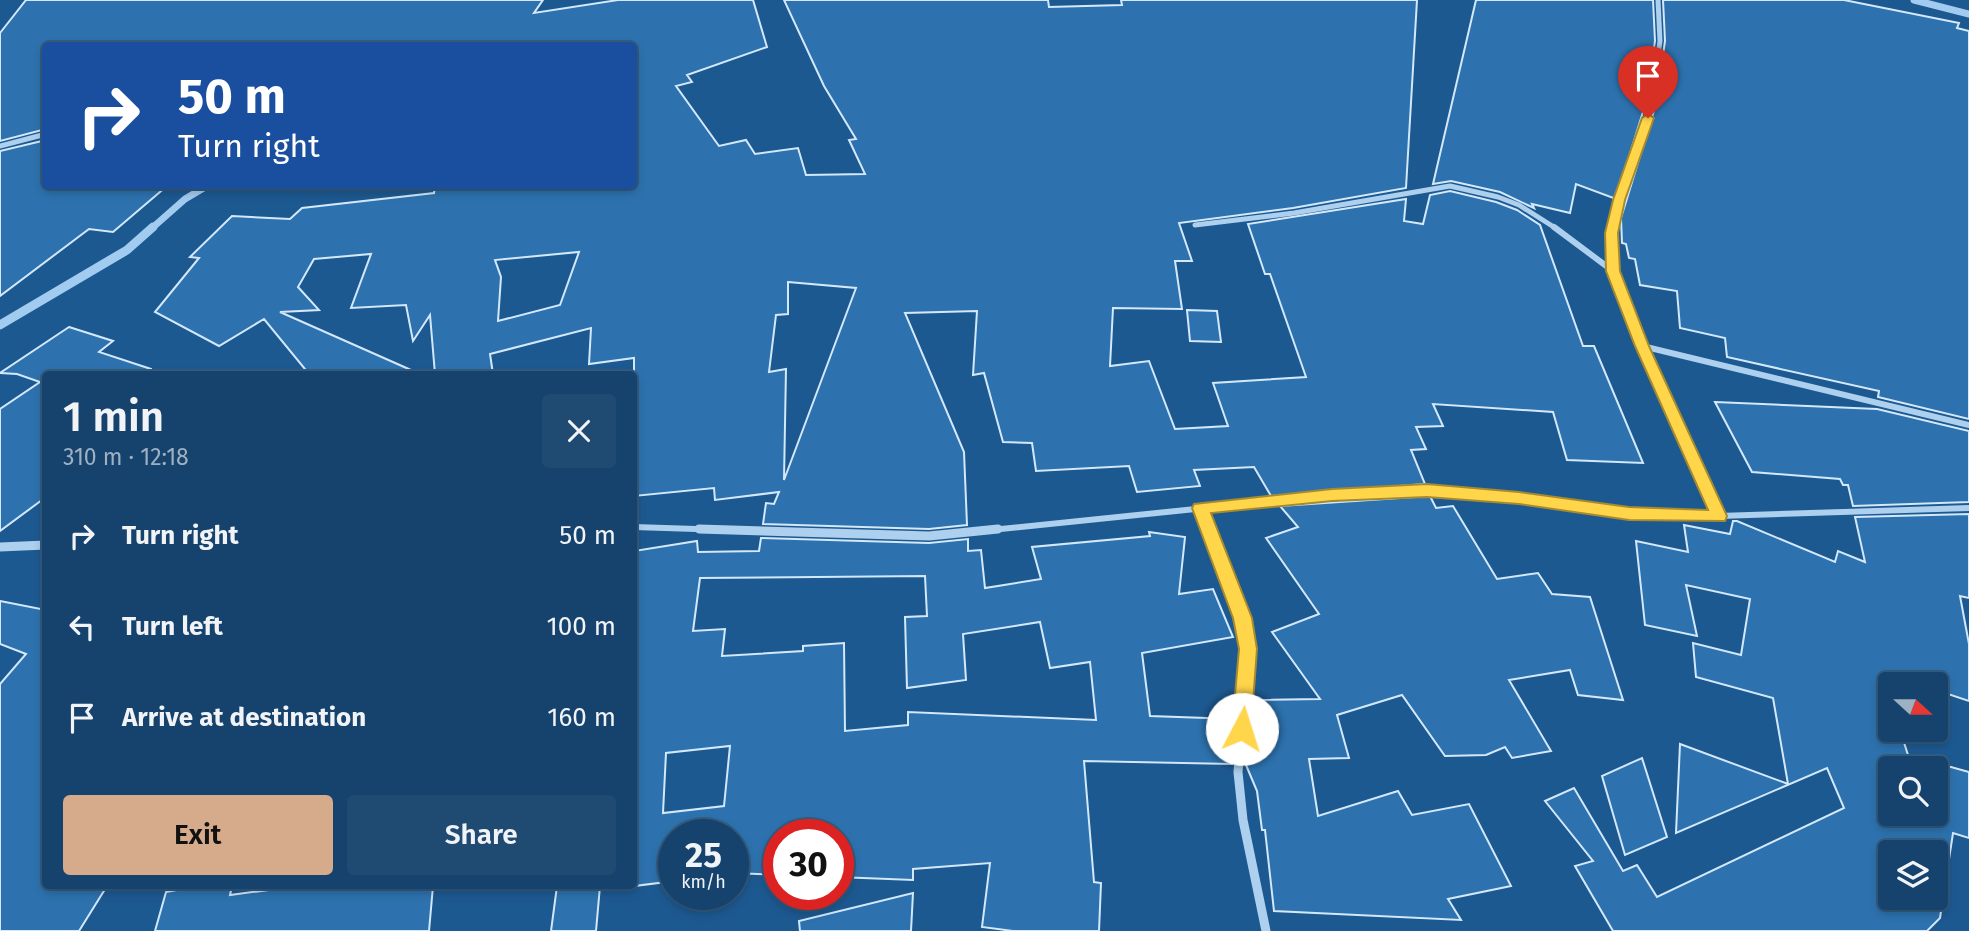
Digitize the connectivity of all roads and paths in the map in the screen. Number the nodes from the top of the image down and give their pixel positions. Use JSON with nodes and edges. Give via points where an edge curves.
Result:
{"nodes":[{"id":1,"x":1658,"y":0,"type":"edge"},
{"id":2,"x":42,"y":135,"type":"edge"},
{"id":3,"x":0,"y":146,"type":"edge"},
{"id":4,"x":1195,"y":225,"type":"dead end"},
{"id":5,"x":1613,"y":271,"type":"junction"},
{"id":6,"x":1642,"y":346,"type":"junction"},
{"id":7,"x":1969,"y":425,"type":"edge"},
{"id":8,"x":1200,"y":508,"type":"junction"},
{"id":9,"x":1969,"y":508,"type":"edge"},
{"id":10,"x":1719,"y":516,"type":"junction"},
{"id":11,"x":637,"y":527,"type":"edge"},
{"id":12,"x":42,"y":545,"type":"edge"},
{"id":13,"x":0,"y":547,"type":"edge"},
{"id":14,"x":1266,"y":931,"type":"edge"}],
"edges":[{"from":1,"to":5,"type":"street","via":[[1660,36],[1652,96],[1611,233]]},
{"from":2,"to":3,"type":"street"},
{"from":4,"to":5,"type":"street","via":[[1450,186],[1475,189],[1526,207]]},
{"from":5,"to":6,"type":"street"},
{"from":6,"to":7,"type":"street"},
{"from":6,"to":10,"type":"street"},
{"from":8,"to":10,"type":"street","via":[[1427,491],[1629,513]]},
{"from":8,"to":11,"type":"street","via":[[929,536]]},
{"from":8,"to":14,"type":"street","via":[[1242,618],[1248,649],[1238,772]]},
{"from":9,"to":10,"type":"street"},
{"from":12,"to":13,"type":"street"}]}
